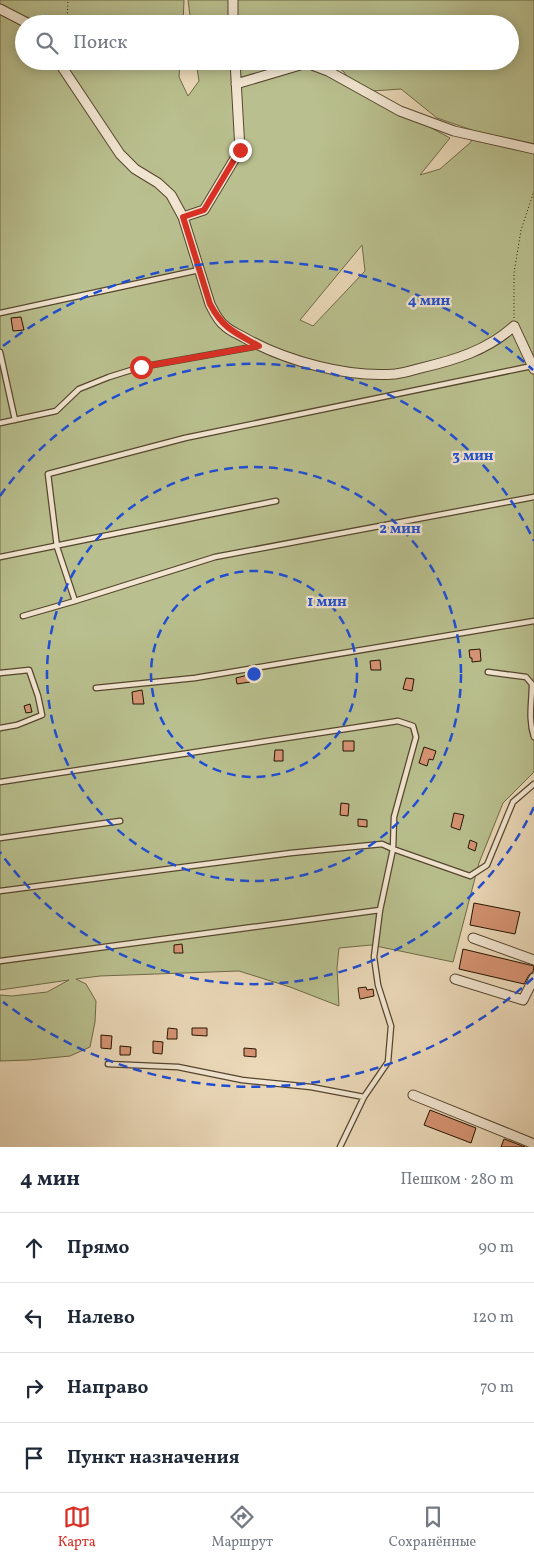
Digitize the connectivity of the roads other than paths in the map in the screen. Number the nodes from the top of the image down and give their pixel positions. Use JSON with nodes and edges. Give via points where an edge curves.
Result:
{"nodes":[{"id":1,"x":233,"y":0,"type":"edge"},
{"id":2,"x":0,"y":9,"type":"edge"},
{"id":3,"x":232,"y":15,"type":"edge"},
{"id":4,"x":15,"y":17,"type":"edge"},
{"id":5,"x":64,"y":70,"type":"edge"},
{"id":6,"x":235,"y":70,"type":"edge"},
{"id":7,"x":286,"y":70,"type":"edge"},
{"id":8,"x":325,"y":70,"type":"edge"},
{"id":9,"x":236,"y":84,"type":"junction"},
{"id":10,"x":534,"y":149,"type":"edge"},
{"id":11,"x":183,"y":217,"type":"junction"},
{"id":12,"x":200,"y":270,"type":"junction"},
{"id":13,"x":0,"y":313,"type":"edge"},
{"id":14,"x":259,"y":346,"type":"junction"},
{"id":15,"x":0,"y":352,"type":"edge"},
{"id":16,"x":531,"y":355,"type":"edge"},
{"id":17,"x":533,"y":368,"type":"edge"},
{"id":18,"x":14,"y":420,"type":"junction"},
{"id":19,"x":0,"y":423,"type":"edge"},
{"id":20,"x":534,"y":497,"type":"edge"},
{"id":21,"x":276,"y":502,"type":"dead end"},
{"id":22,"x":57,"y":547,"type":"junction"},
{"id":23,"x":0,"y":558,"type":"edge"},
{"id":24,"x":75,"y":601,"type":"junction"},
{"id":25,"x":23,"y":616,"type":"dead end"},
{"id":26,"x":534,"y":621,"type":"edge"},
{"id":27,"x":488,"y":672,"type":"dead end"},
{"id":28,"x":0,"y":673,"type":"edge"},
{"id":29,"x":96,"y":688,"type":"dead end"},
{"id":30,"x":0,"y":728,"type":"edge"},
{"id":31,"x":534,"y":737,"type":"edge"},
{"id":32,"x":0,"y":782,"type":"edge"},
{"id":33,"x":534,"y":784,"type":"edge"},
{"id":34,"x":120,"y":821,"type":"dead end"},
{"id":35,"x":0,"y":838,"type":"edge"},
{"id":36,"x":392,"y":849,"type":"junction"},
{"id":37,"x":0,"y":891,"type":"edge"},
{"id":38,"x":380,"y":910,"type":"junction"},
{"id":39,"x":473,"y":938,"type":"dead end"},
{"id":40,"x":534,"y":960,"type":"edge"},
{"id":41,"x":0,"y":961,"type":"edge"},
{"id":42,"x":534,"y":978,"type":"edge"},
{"id":43,"x":455,"y":979,"type":"dead end"},
{"id":44,"x":108,"y":1064,"type":"dead end"},
{"id":45,"x":413,"y":1095,"type":"dead end"},
{"id":46,"x":364,"y":1097,"type":"junction"},
{"id":47,"x":534,"y":1144,"type":"edge"},
{"id":48,"x":340,"y":1147,"type":"edge"}],
"edges":[{"from":1,"to":3,"type":"street"},
{"from":2,"to":4,"type":"street"},
{"from":5,"to":11,"type":"street","via":[[120,154],[171,195]]},
{"from":6,"to":9,"type":"street"},
{"from":7,"to":9,"type":"street"},
{"from":8,"to":10,"type":"street","via":[[400,111],[454,130]]},
{"from":9,"to":11,"type":"street","via":[[240,150],[204,210]]},
{"from":11,"to":12,"type":"street"},
{"from":12,"to":13,"type":"lane"},
{"from":12,"to":14,"type":"street","via":[[217,317],[225,327]]},
{"from":14,"to":16,"type":"street","via":[[310,364],[348,372],[396,374],[468,354],[504,336],[514,326]]},
{"from":14,"to":18,"type":"lane","via":[[133,370],[79,389],[56,411]]},
{"from":15,"to":18,"type":"lane"},
{"from":16,"to":17,"type":"street"},
{"from":17,"to":22,"type":"lane","via":[[184,438],[48,474]]},
{"from":18,"to":19,"type":"lane"},
{"from":20,"to":24,"type":"lane","via":[[215,556]]},
{"from":21,"to":22,"type":"lane"},
{"from":22,"to":23,"type":"lane"},
{"from":22,"to":24,"type":"lane"},
{"from":24,"to":25,"type":"lane"},
{"from":26,"to":29,"type":"lane","via":[[195,678]]},
{"from":27,"to":31,"type":"lane","via":[[526,677],[532,684],[530,722]]},
{"from":28,"to":30,"type":"lane","via":[[29,670],[42,715],[17,726]]},
{"from":32,"to":36,"type":"lane","via":[[398,721],[413,726],[416,737],[394,817]]},
{"from":33,"to":36,"type":"lane","via":[[513,802],[487,865],[470,876]]},
{"from":34,"to":35,"type":"lane"},
{"from":36,"to":37,"type":"lane","via":[[382,844],[291,853]]},
{"from":36,"to":38,"type":"lane"},
{"from":38,"to":41,"type":"lane"},
{"from":38,"to":46,"type":"lane","via":[[374,957],[378,985],[391,1026],[388,1062]]},
{"from":39,"to":40,"type":"street"},
{"from":42,"to":43,"type":"street","via":[[523,1000]]},
{"from":44,"to":46,"type":"lane","via":[[178,1067],[242,1080],[311,1087]]},
{"from":45,"to":47,"type":"street"},
{"from":46,"to":48,"type":"lane"}]}
